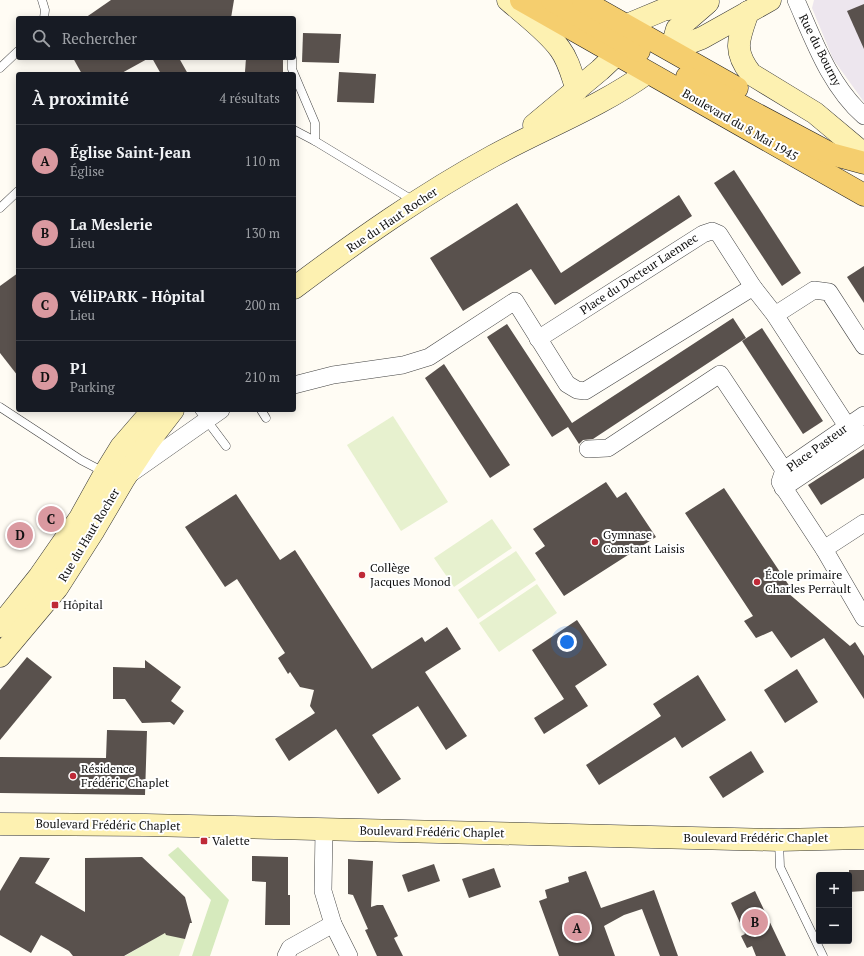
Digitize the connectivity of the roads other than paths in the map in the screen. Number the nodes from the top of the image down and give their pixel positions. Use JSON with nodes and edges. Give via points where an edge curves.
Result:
{"nodes":[{"id":1,"x":42,"y":0,"type":"edge"},
{"id":2,"x":508,"y":0,"type":"edge"},
{"id":3,"x":521,"y":0,"type":"edge"},
{"id":4,"x":552,"y":0,"type":"edge"},
{"id":5,"x":582,"y":0,"type":"edge"},
{"id":6,"x":770,"y":0,"type":"edge"},
{"id":7,"x":796,"y":0,"type":"edge"},
{"id":8,"x":710,"y":1,"type":"edge"},
{"id":9,"x":748,"y":12,"type":"junction"},
{"id":10,"x":44,"y":16,"type":"edge"},
{"id":11,"x":628,"y":39,"type":"junction"},
{"id":12,"x":16,"y":53,"type":"edge"},
{"id":13,"x":292,"y":60,"type":"edge"},
{"id":14,"x":659,"y":62,"type":"junction"},
{"id":15,"x":0,"y":68,"type":"edge"},
{"id":16,"x":293,"y":72,"type":"edge"},
{"id":17,"x":296,"y":78,"type":"edge"},
{"id":18,"x":576,"y":90,"type":"junction"},
{"id":19,"x":864,"y":116,"type":"edge"},
{"id":20,"x":296,"y":131,"type":"edge"},
{"id":21,"x":315,"y":141,"type":"junction"},
{"id":22,"x":864,"y":154,"type":"edge"},
{"id":23,"x":493,"y":156,"type":"junction"},
{"id":24,"x":864,"y":158,"type":"edge"},
{"id":25,"x":864,"y":163,"type":"edge"},
{"id":26,"x":16,"y":193,"type":"edge"},
{"id":27,"x":864,"y":195,"type":"edge"},
{"id":28,"x":415,"y":202,"type":"junction"},
{"id":29,"x":0,"y":208,"type":"edge"},
{"id":30,"x":296,"y":287,"type":"edge"},
{"id":31,"x":753,"y":287,"type":"junction"},
{"id":32,"x":775,"y":315,"type":"junction"},
{"id":33,"x":538,"y":339,"type":"junction"},
{"id":34,"x":864,"y":346,"type":"edge"},
{"id":35,"x":296,"y":384,"type":"edge"},
{"id":36,"x":0,"y":407,"type":"edge"},
{"id":37,"x":164,"y":412,"type":"edge"},
{"id":38,"x":214,"y":412,"type":"edge"},
{"id":39,"x":262,"y":412,"type":"edge"},
{"id":40,"x":203,"y":415,"type":"edge"},
{"id":41,"x":864,"y":415,"type":"edge"},
{"id":42,"x":266,"y":418,"type":"dead end"},
{"id":43,"x":847,"y":426,"type":"junction"},
{"id":44,"x":864,"y":434,"type":"edge"},
{"id":45,"x":187,"y":435,"type":"junction"},
{"id":46,"x":226,"y":446,"type":"dead end"},
{"id":47,"x":588,"y":450,"type":"dead end"},
{"id":48,"x":784,"y":470,"type":"junction"},
{"id":49,"x":114,"y":476,"type":"junction"},
{"id":50,"x":783,"y":488,"type":"junction"},
{"id":51,"x":864,"y":523,"type":"edge"},
{"id":52,"x":824,"y":549,"type":"junction"},
{"id":53,"x":864,"y":616,"type":"edge"},
{"id":54,"x":5,"y":632,"type":"edge"},
{"id":55,"x":0,"y":656,"type":"edge"},
{"id":56,"x":0,"y":824,"type":"edge"},
{"id":57,"x":324,"y":830,"type":"junction"},
{"id":58,"x":864,"y":838,"type":"edge"},
{"id":59,"x":779,"y":840,"type":"junction"},
{"id":60,"x":333,"y":924,"type":"junction"},
{"id":61,"x":286,"y":956,"type":"edge"},
{"id":62,"x":349,"y":956,"type":"edge"},
{"id":63,"x":823,"y":956,"type":"edge"}],
"edges":[{"from":1,"to":10,"type":"lane"},
{"from":2,"to":18,"type":"street","via":[[561,50]]},
{"from":3,"to":11,"type":"main road","name":"Boulevard du 8 Mai 1945"},
{"from":4,"to":11,"type":"main road"},
{"from":5,"to":11,"type":"main road","name":"Boulevard du 8 Mai 1945"},
{"from":6,"to":9,"type":"street","name":"Rue du Haut Rocher"},
{"from":7,"to":19,"type":"street","name":"Rue du Bourny","via":[[832,77],[848,100]]},
{"from":8,"to":11,"type":"street","name":"Rue du Haut Rocher","via":[[659,21]]},
{"from":8,"to":14,"type":"street","via":[[677,29]]},
{"from":9,"to":14,"type":"street","name":"Rue du Haut Rocher"},
{"from":9,"to":22,"type":"street","via":[[738,44],[739,54],[751,74],[815,113]]},
{"from":11,"to":14,"type":"main road","name":"Boulevard du 8 Mai 1945"},
{"from":11,"to":14,"type":"main road","name":"Boulevard du 8 Mai 1945"},
{"from":11,"to":18,"type":"street","name":"Rue du Haut Rocher","via":[[600,70]]},
{"from":12,"to":15,"type":"lane"},
{"from":13,"to":16,"type":"lane"},
{"from":14,"to":23,"type":"street","name":"Rue du Haut Rocher","via":[[615,94]]},
{"from":14,"to":24,"type":"main road","name":"Boulevard du 8 Mai 1945"},
{"from":14,"to":25,"type":"main road","via":[[831,154]]},
{"from":14,"to":27,"type":"main road","name":"Boulevard du 8 Mai 1945"},
{"from":17,"to":21,"type":"lane","via":[[315,123]]},
{"from":18,"to":23,"type":"street","name":"Rue du Haut Rocher"},
{"from":20,"to":21,"type":"lane"},
{"from":21,"to":28,"type":"lane"},
{"from":23,"to":28,"type":"street","name":"Rue du Haut Rocher"},
{"from":26,"to":29,"type":"lane"},
{"from":28,"to":30,"type":"street","name":"Rue du Haut Rocher"},
{"from":31,"to":32,"type":"street","name":"Place du Docteur Laennec"},
{"from":31,"to":33,"type":"street","via":[[585,391],[567,384]]},
{"from":31,"to":33,"type":"street","name":"Place du Docteur Laennec","via":[[719,234],[712,231],[703,234]]},
{"from":32,"to":34,"type":"street","via":[[814,290],[829,292]]},
{"from":32,"to":43,"type":"street","name":"Place du Docteur Laennec"},
{"from":33,"to":35,"type":"street","via":[[514,301],[428,357],[402,365],[333,375]]},
{"from":36,"to":49,"type":"lane","via":[[81,460]]},
{"from":37,"to":45,"type":"street"},
{"from":37,"to":49,"type":"street","name":"Rue du Haut Rocher","via":[[149,441]]},
{"from":38,"to":40,"type":"street"},
{"from":39,"to":42,"type":"lane"},
{"from":40,"to":45,"type":"street"},
{"from":40,"to":46,"type":"lane"},
{"from":41,"to":43,"type":"street","name":"Place Pasteur"},
{"from":43,"to":48,"type":"street","name":"Place Pasteur"},
{"from":44,"to":50,"type":"street","name":"Place Pasteur"},
{"from":45,"to":49,"type":"street"},
{"from":47,"to":48,"type":"street","via":[[608,448],[720,374]]},
{"from":48,"to":50,"type":"street","name":"Place Pasteur","via":[[780,482]]},
{"from":49,"to":54,"type":"street","name":"Rue du Haut Rocher","via":[[94,530],[57,588]]},
{"from":50,"to":52,"type":"street","name":"Place Pasteur"},
{"from":51,"to":52,"type":"street"},
{"from":52,"to":53,"type":"street","name":"Place Pasteur"},
{"from":54,"to":55,"type":"street","name":"Rue du Haut Rocher"},
{"from":56,"to":57,"type":"street","name":"Boulevard Frédéric Chaplet"},
{"from":57,"to":59,"type":"street","name":"Boulevard Frédéric Chaplet"},
{"from":57,"to":60,"type":"street","via":[[323,891]]},
{"from":58,"to":59,"type":"street","name":"Boulevard Frédéric Chaplet"},
{"from":59,"to":63,"type":"lane","via":[[780,867]]},
{"from":60,"to":61,"type":"street","via":[[290,948]]},
{"from":60,"to":62,"type":"street"}]}
